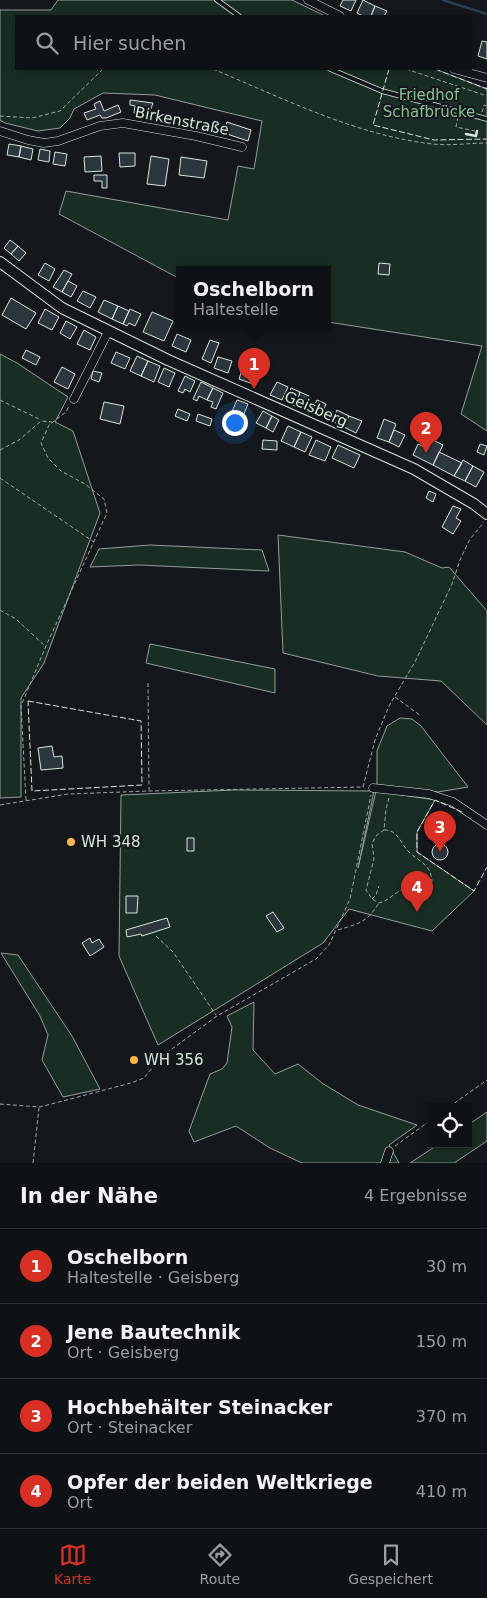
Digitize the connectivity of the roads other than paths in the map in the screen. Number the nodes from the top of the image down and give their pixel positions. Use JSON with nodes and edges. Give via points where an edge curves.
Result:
{"nodes":[{"id":1,"x":217,"y":0,"type":"edge"},
{"id":2,"x":308,"y":0,"type":"edge"},
{"id":3,"x":238,"y":15,"type":"edge"},
{"id":4,"x":338,"y":15,"type":"edge"},
{"id":5,"x":332,"y":70,"type":"edge"},
{"id":6,"x":458,"y":70,"type":"edge"},
{"id":7,"x":487,"y":78,"type":"edge"},
{"id":8,"x":487,"y":119,"type":"edge"},
{"id":9,"x":0,"y":131,"type":"edge"},
{"id":10,"x":242,"y":147,"type":"dead end"},
{"id":11,"x":0,"y":262,"type":"edge"},
{"id":12,"x":108,"y":332,"type":"junction"},
{"id":13,"x":74,"y":399,"type":"road end"},
{"id":14,"x":487,"y":514,"type":"edge"},
{"id":15,"x":373,"y":788,"type":"road end"},
{"id":16,"x":487,"y":825,"type":"edge"},
{"id":17,"x":389,"y":1151,"type":"road end"},
{"id":18,"x":385,"y":1163,"type":"edge"}],
"edges":[{"from":1,"to":3,"type":"lane"},
{"from":2,"to":4,"type":"street"},
{"from":5,"to":8,"type":"lane","via":[[382,91]]},
{"from":6,"to":7,"type":"street"},
{"from":9,"to":10,"type":"street","name":"Birkenstraße","via":[[44,142],[123,123]]},
{"from":11,"to":12,"type":"street","name":"Geisberg","via":[[62,308]]},
{"from":12,"to":13,"type":"street"},
{"from":12,"to":14,"type":"street","name":"Geisberg","via":[[414,469]]},
{"from":15,"to":16,"type":"street","via":[[429,794],[453,802]]},
{"from":17,"to":18,"type":"street"}]}
